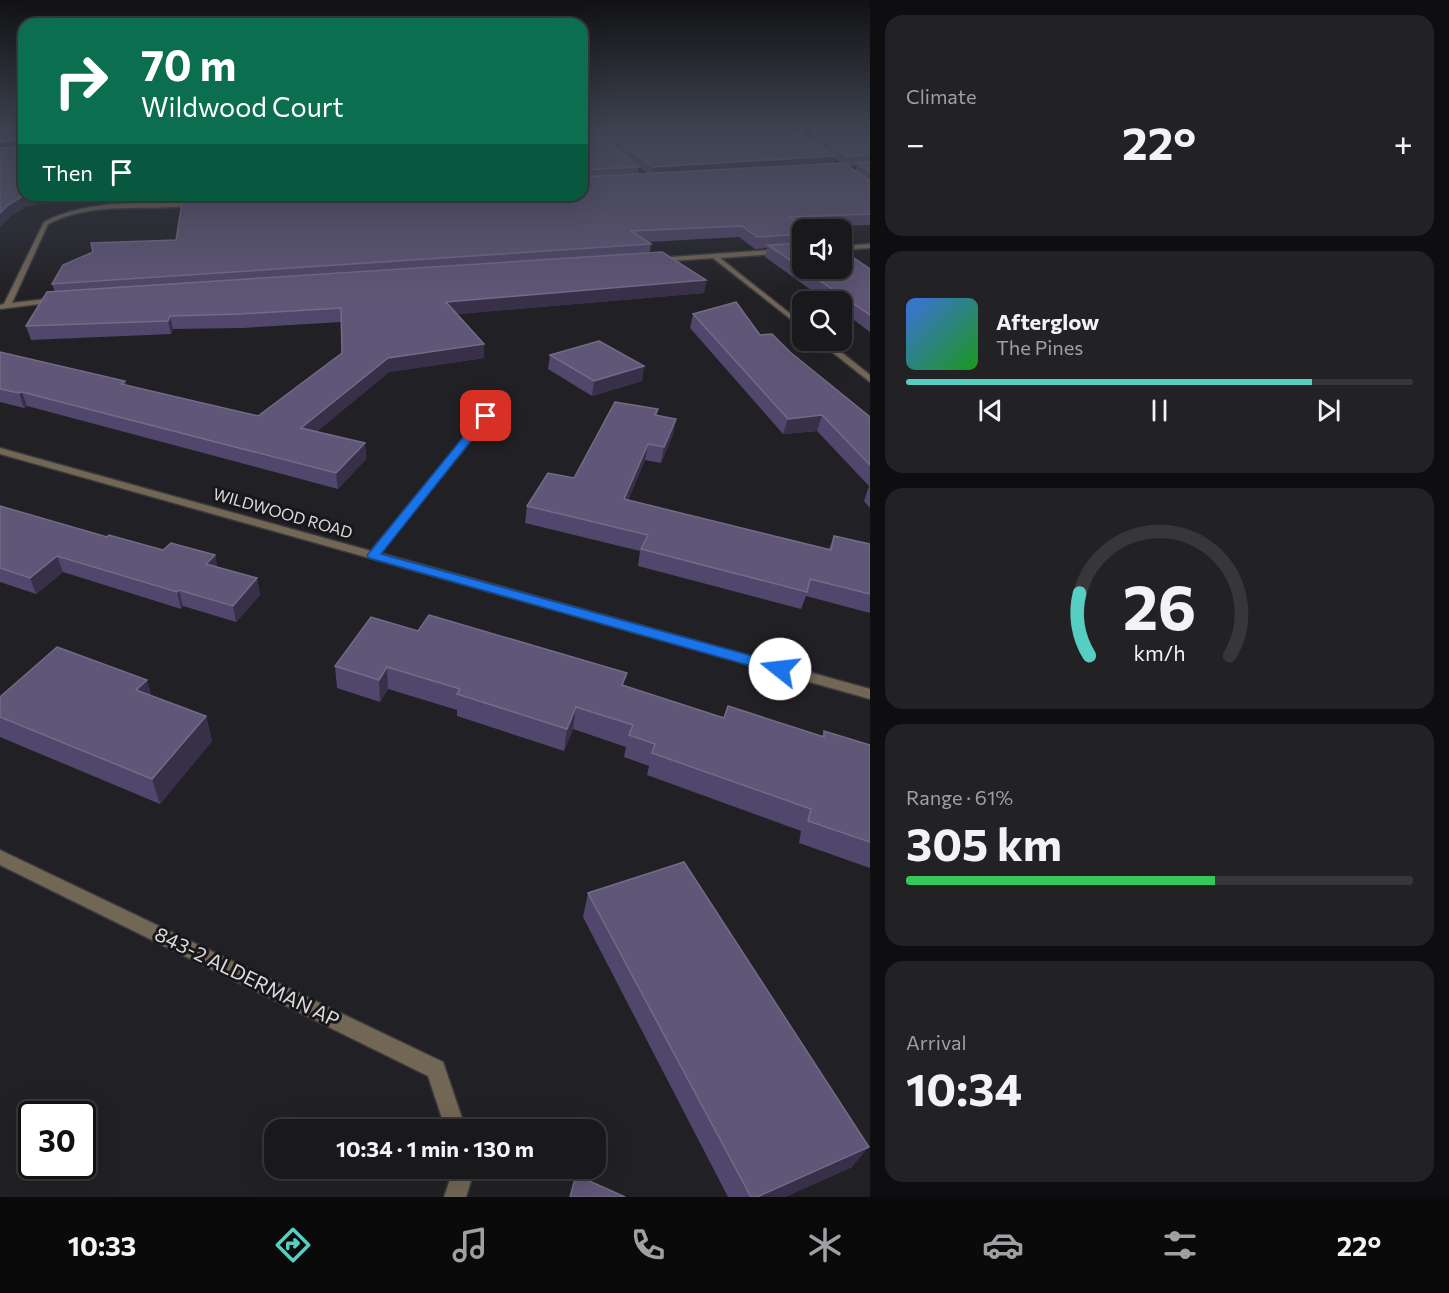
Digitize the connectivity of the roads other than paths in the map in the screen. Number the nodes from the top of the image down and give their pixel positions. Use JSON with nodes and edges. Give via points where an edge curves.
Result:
{"nodes":[{"id":1,"x":205,"y":204,"type":"edge"},
{"id":2,"x":870,"y":246,"type":"edge"},
{"id":3,"x":852,"y":247,"type":"edge"},
{"id":4,"x":792,"y":251,"type":"edge"},
{"id":5,"x":714,"y":256,"type":"junction"},
{"id":6,"x":643,"y":261,"type":"edge"},
{"id":7,"x":61,"y":300,"type":"edge"},
{"id":8,"x":3,"y":306,"type":"edge"},
{"id":9,"x":792,"y":318,"type":"edge"},
{"id":10,"x":834,"y":351,"type":"edge"},
{"id":11,"x":870,"y":380,"type":"edge"},
{"id":12,"x":486,"y":416,"type":"dead end"},
{"id":13,"x":0,"y":451,"type":"edge"},
{"id":14,"x":373,"y":555,"type":"junction"},
{"id":15,"x":870,"y":694,"type":"edge"},
{"id":16,"x":0,"y":857,"type":"edge"},
{"id":17,"x":452,"y":1119,"type":"edge"},
{"id":18,"x":461,"y":1179,"type":"edge"},
{"id":19,"x":455,"y":1197,"type":"edge"}],
"edges":[{"from":1,"to":8,"type":"street","via":[[85,210],[53,218],[46,223]]},
{"from":2,"to":3,"type":"street"},
{"from":4,"to":5,"type":"street"},
{"from":5,"to":6,"type":"street"},
{"from":5,"to":9,"type":"street"},
{"from":7,"to":8,"type":"street"},
{"from":10,"to":11,"type":"street"},
{"from":12,"to":14,"type":"street"},
{"from":13,"to":14,"type":"street","name":"WILDWOOD ROAD"},
{"from":14,"to":15,"type":"street","name":"WILDWOOD ROAD"},
{"from":16,"to":17,"type":"street","name":"843-2 ALDERMAN AP","via":[[436,1069]]},
{"from":18,"to":19,"type":"street"}]}
